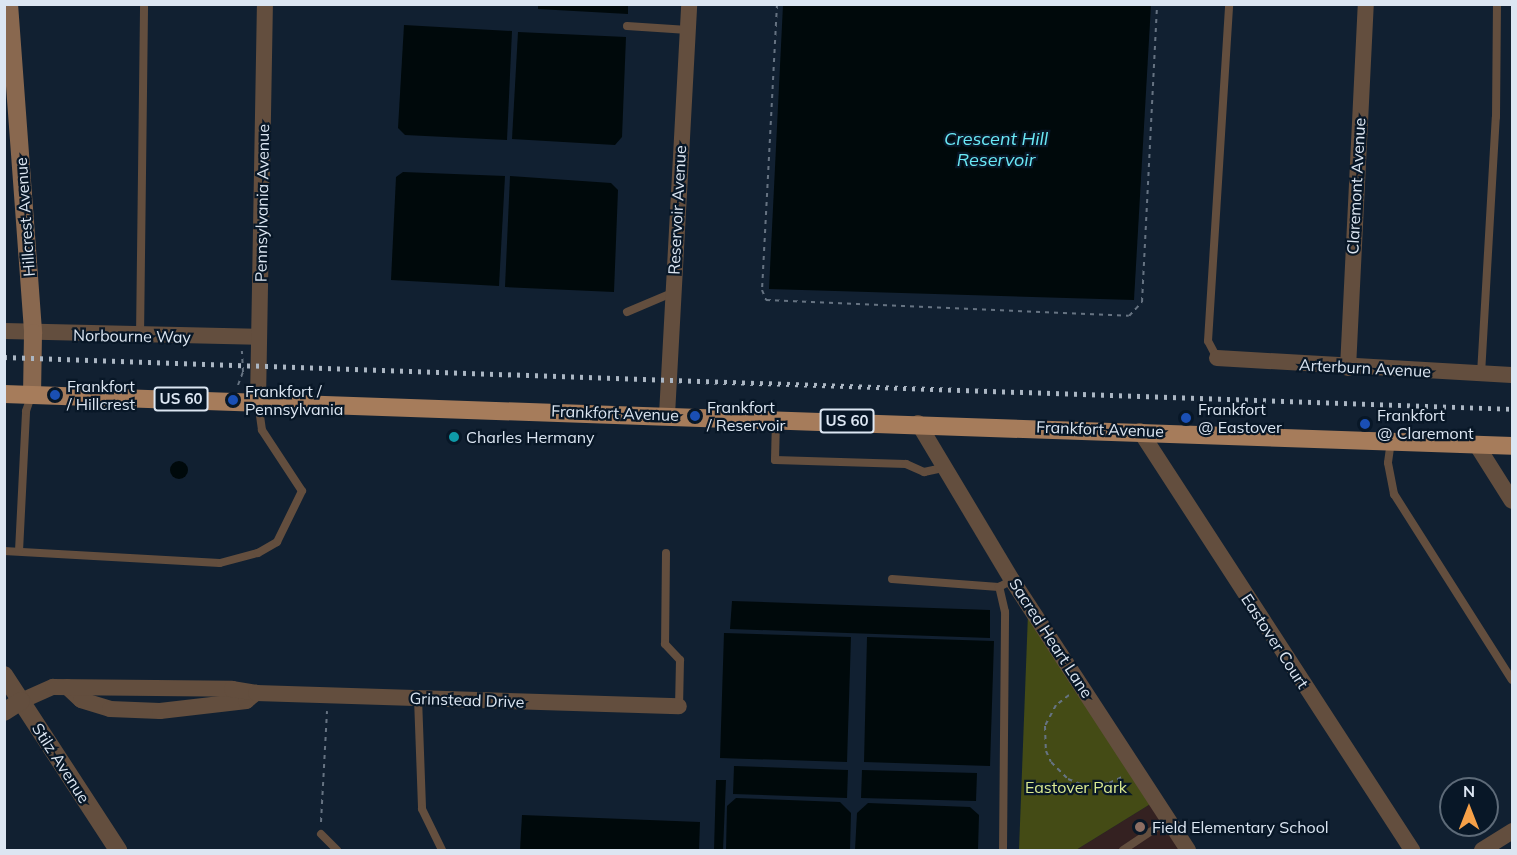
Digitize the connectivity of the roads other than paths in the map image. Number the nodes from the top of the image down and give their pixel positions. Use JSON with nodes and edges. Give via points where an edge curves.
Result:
{"nodes":[{"id":1,"x":9,"y":4,"type":"edge"},
{"id":2,"x":144,"y":4,"type":"edge"},
{"id":3,"x":266,"y":4,"type":"edge"},
{"id":4,"x":689,"y":4,"type":"edge"},
{"id":5,"x":1229,"y":4,"type":"edge"},
{"id":6,"x":1366,"y":4,"type":"edge"},
{"id":7,"x":1497,"y":4,"type":"edge"},
{"id":8,"x":627,"y":26,"type":"dead end"},
{"id":9,"x":688,"y":30,"type":"junction"},
{"id":10,"x":672,"y":293,"type":"junction"},
{"id":11,"x":627,"y":312,"type":"dead end"},
{"id":12,"x":4,"y":331,"type":"edge"},
{"id":13,"x":33,"y":333,"type":"junction"},
{"id":14,"x":140,"y":337,"type":"junction"},
{"id":15,"x":260,"y":337,"type":"junction"},
{"id":16,"x":1217,"y":358,"type":"joint"},
{"id":17,"x":1348,"y":368,"type":"junction"},
{"id":18,"x":1481,"y":374,"type":"junction"},
{"id":19,"x":1512,"y":375,"type":"edge"},
{"id":20,"x":4,"y":394,"type":"edge"},
{"id":21,"x":32,"y":394,"type":"junction"},
{"id":22,"x":258,"y":401,"type":"junction"},
{"id":23,"x":667,"y":415,"type":"junction"},
{"id":24,"x":776,"y":418,"type":"junction"},
{"id":25,"x":918,"y":423,"type":"junction"},
{"id":26,"x":1140,"y":431,"type":"junction"},
{"id":27,"x":1391,"y":441,"type":"junction"},
{"id":28,"x":1476,"y":444,"type":"junction"},
{"id":29,"x":1512,"y":446,"type":"edge"},
{"id":30,"x":947,"y":467,"type":"junction"},
{"id":31,"x":1512,"y":501,"type":"edge"},
{"id":32,"x":4,"y":551,"type":"edge"},
{"id":33,"x":19,"y":551,"type":"junction"},
{"id":34,"x":666,"y":553,"type":"dead end"},
{"id":35,"x":892,"y":579,"type":"dead end"},
{"id":36,"x":1006,"y":584,"type":"junction"},
{"id":37,"x":4,"y":675,"type":"edge"},
{"id":38,"x":1512,"y":680,"type":"edge"},
{"id":39,"x":418,"y":698,"type":"junction"},
{"id":40,"x":21,"y":701,"type":"junction"},
{"id":41,"x":679,"y":706,"type":"joint"},
{"id":42,"x":4,"y":712,"type":"edge"},
{"id":43,"x":1168,"y":820,"type":"junction"},
{"id":44,"x":1512,"y":831,"type":"edge"},
{"id":45,"x":321,"y":834,"type":"road end"},
{"id":46,"x":118,"y":850,"type":"edge"},
{"id":47,"x":338,"y":850,"type":"edge"},
{"id":48,"x":442,"y":850,"type":"edge"},
{"id":49,"x":1004,"y":850,"type":"edge"},
{"id":50,"x":1123,"y":850,"type":"edge"},
{"id":51,"x":1188,"y":850,"type":"edge"},
{"id":52,"x":1412,"y":850,"type":"edge"},
{"id":53,"x":1482,"y":850,"type":"edge"}],
"edges":[{"from":1,"to":13,"type":"main road","name":"Hillcrest Avenue"},
{"from":2,"to":14,"type":"lane"},
{"from":3,"to":15,"type":"street","name":"Pennsylvania Avenue"},
{"from":4,"to":9,"type":"street","name":"Reservoir Avenue"},
{"from":5,"to":16,"type":"lane","via":[[1208,341]]},
{"from":6,"to":17,"type":"street","name":"Claremont Avenue"},
{"from":7,"to":18,"type":"lane","via":[[1496,117]]},
{"from":8,"to":9,"type":"lane"},
{"from":9,"to":10,"type":"street","name":"Reservoir Avenue"},
{"from":10,"to":11,"type":"lane"},
{"from":10,"to":23,"type":"street","name":"Reservoir Avenue"},
{"from":12,"to":13,"type":"street","name":"Norbourne Way"},
{"from":13,"to":14,"type":"street","name":"Norbourne Way"},
{"from":13,"to":21,"type":"main road","name":"Hillcrest Avenue"},
{"from":14,"to":15,"type":"street","name":"Norbourne Way"},
{"from":15,"to":22,"type":"street","name":"Pennsylvania Avenue"},
{"from":16,"to":17,"type":"street","name":"Arterburn Avenue"},
{"from":17,"to":18,"type":"street","name":"Arterburn Avenue"},
{"from":18,"to":19,"type":"street","name":"Arterburn Avenue"},
{"from":20,"to":21,"type":"main road","name":"Frankfort Avenue","number":"US 60"},
{"from":21,"to":22,"type":"main road","name":"Frankfort Avenue","number":"US 60"},
{"from":21,"to":33,"type":"lane","via":[[26,411]]},
{"from":22,"to":23,"type":"main road","name":"Frankfort Avenue","number":"US 60"},
{"from":22,"to":33,"type":"lane","via":[[262,430],[302,491],[277,542],[258,553],[220,562]]},
{"from":23,"to":24,"type":"main road","name":"Frankfort Avenue","number":"US 60"},
{"from":24,"to":25,"type":"main road","name":"Frankfort Avenue","number":"US 60"},
{"from":24,"to":30,"type":"lane","via":[[775,460],[906,464],[924,472]]},
{"from":25,"to":26,"type":"main road","name":"Frankfort Avenue","number":"US 60"},
{"from":25,"to":30,"type":"street","name":"Sacred Heart Lane"},
{"from":26,"to":27,"type":"main road","name":"Frankfort Avenue","number":"US 60"},
{"from":26,"to":52,"type":"street","name":"Eastover Court"},
{"from":27,"to":28,"type":"main road","name":"Frankfort Avenue","number":"US 60"},
{"from":27,"to":38,"type":"lane","via":[[1388,463],[1394,494]]},
{"from":28,"to":29,"type":"main road","name":"Frankfort Avenue","number":"US 60"},
{"from":28,"to":31,"type":"street"},
{"from":30,"to":36,"type":"street","name":"Sacred Heart Lane"},
{"from":32,"to":33,"type":"lane"},
{"from":34,"to":41,"type":"lane","via":[[665,644],[680,660]]},
{"from":35,"to":36,"type":"lane"},
{"from":36,"to":43,"type":"street","name":"Sacred Heart Lane"},
{"from":36,"to":49,"type":"lane"},
{"from":37,"to":40,"type":"street","name":"Stilz Avenue"},
{"from":39,"to":40,"type":"street","name":"Grinstead Drive","via":[[256,693],[247,689],[53,687]]},
{"from":39,"to":41,"type":"street","name":"Grinstead Drive"},
{"from":39,"to":48,"type":"lane","via":[[422,809]]},
{"from":40,"to":42,"type":"street","name":"Grinstead Drive"},
{"from":40,"to":46,"type":"street","name":"Stilz Avenue"},
{"from":43,"to":50,"type":"lane"},
{"from":43,"to":51,"type":"street","name":"Sacred Heart Lane"},
{"from":44,"to":53,"type":"street"},
{"from":45,"to":47,"type":"lane"}]}
